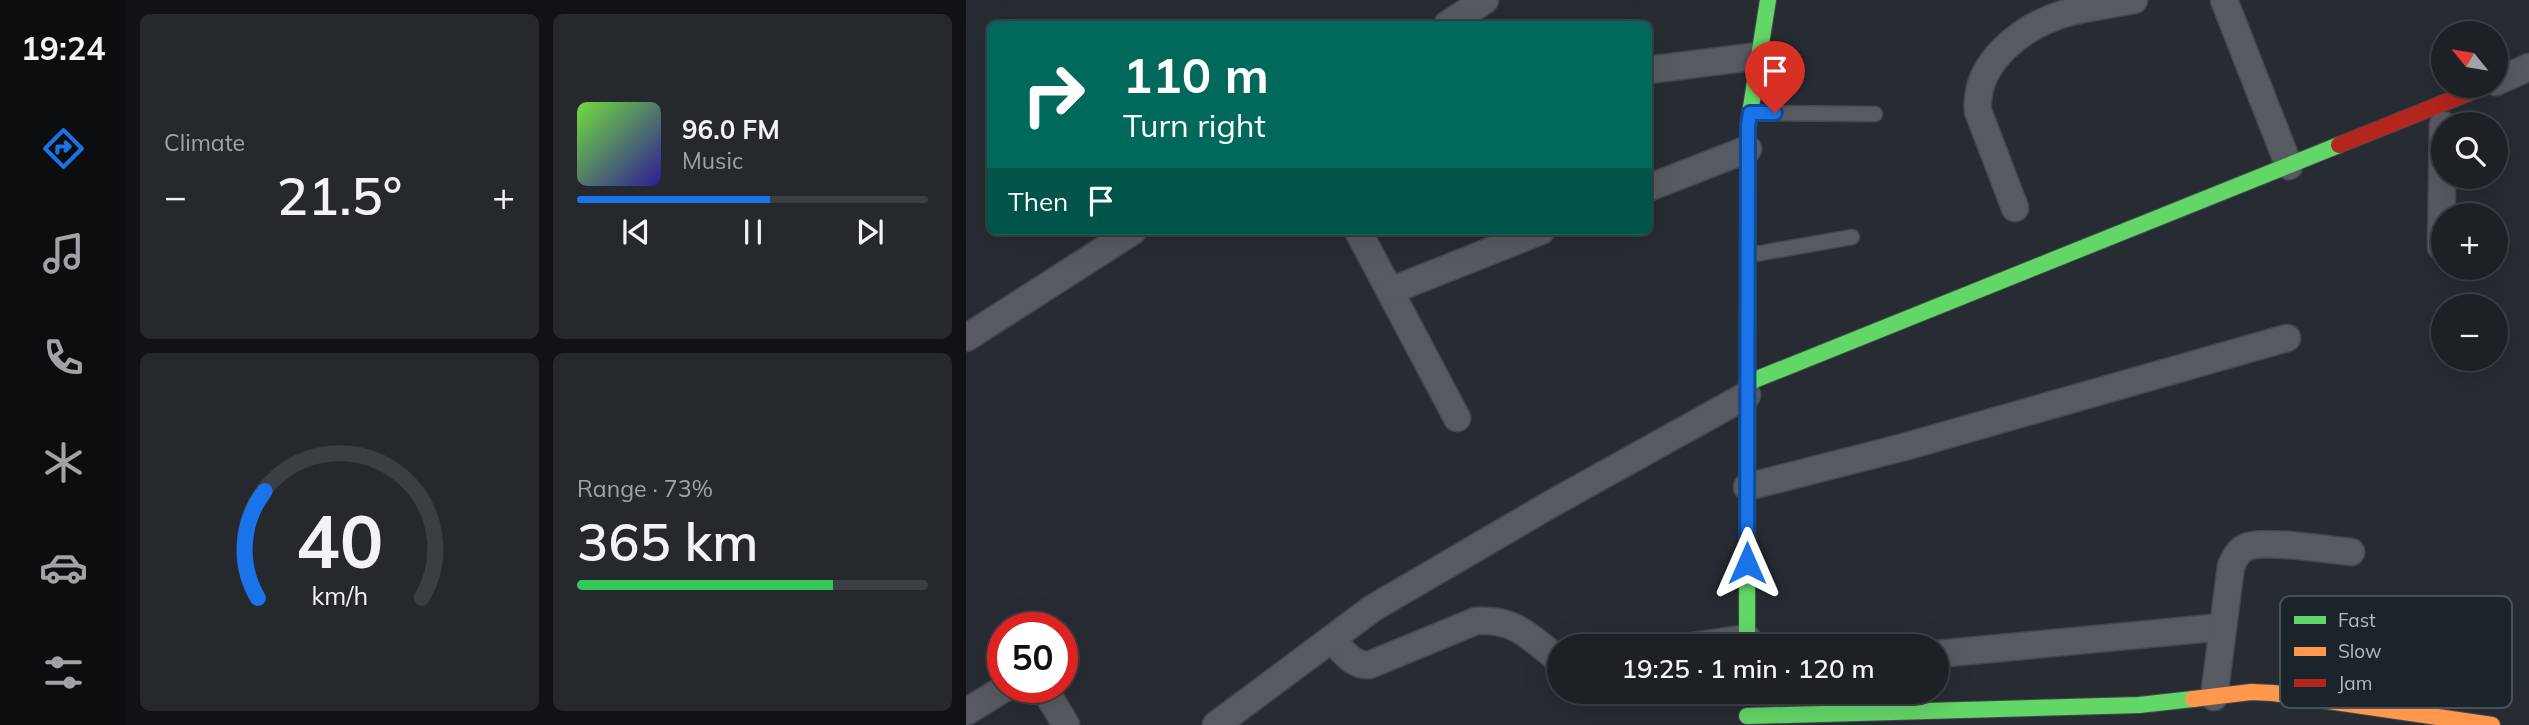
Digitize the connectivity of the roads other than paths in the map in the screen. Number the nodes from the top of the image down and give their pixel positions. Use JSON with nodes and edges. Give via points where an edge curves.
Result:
{"nodes":[{"id":1,"x":1485,"y":0,"type":"edge"},
{"id":2,"x":1768,"y":0,"type":"edge"},
{"id":3,"x":2134,"y":0,"type":"edge"},
{"id":4,"x":2224,"y":0,"type":"edge"},
{"id":5,"x":1453,"y":21,"type":"edge"},
{"id":6,"x":1759,"y":56,"type":"junction"},
{"id":7,"x":2529,"y":67,"type":"edge"},
{"id":8,"x":1652,"y":69,"type":"edge"},
{"id":9,"x":2508,"y":77,"type":"edge"},
{"id":10,"x":2470,"y":98,"type":"edge"},
{"id":11,"x":2451,"y":112,"type":"edge"},
{"id":12,"x":1750,"y":113,"type":"junction"},
{"id":13,"x":1875,"y":114,"type":"dead end"},
{"id":14,"x":2431,"y":122,"type":"edge"},
{"id":15,"x":1748,"y":149,"type":"junction"},
{"id":16,"x":2289,"y":166,"type":"junction"},
{"id":17,"x":1652,"y":186,"type":"edge"},
{"id":18,"x":2015,"y":208,"type":"dead end"},
{"id":19,"x":1127,"y":235,"type":"edge"},
{"id":20,"x":1360,"y":235,"type":"edge"},
{"id":21,"x":1531,"y":235,"type":"edge"},
{"id":22,"x":1852,"y":237,"type":"dead end"},
{"id":23,"x":1748,"y":255,"type":"junction"},
{"id":24,"x":1390,"y":291,"type":"junction"},
{"id":25,"x":966,"y":338,"type":"edge"},
{"id":26,"x":2287,"y":338,"type":"dead end"},
{"id":27,"x":1747,"y":389,"type":"junction"},
{"id":28,"x":1457,"y":418,"type":"dead end"},
{"id":29,"x":1747,"y":487,"type":"junction"},
{"id":30,"x":2351,"y":552,"type":"dead end"},
{"id":31,"x":2223,"y":627,"type":"junction"},
{"id":32,"x":1747,"y":634,"type":"edge"},
{"id":33,"x":1332,"y":640,"type":"junction"},
{"id":34,"x":1547,"y":650,"type":"edge"},
{"id":35,"x":1949,"y":653,"type":"edge"},
{"id":36,"x":2280,"y":693,"type":"edge"},
{"id":37,"x":2214,"y":697,"type":"junction"},
{"id":38,"x":987,"y":699,"type":"edge"},
{"id":39,"x":1053,"y":703,"type":"edge"},
{"id":40,"x":2380,"y":708,"type":"edge"},
{"id":41,"x":966,"y":712,"type":"edge"},
{"id":42,"x":1747,"y":715,"type":"edge"},
{"id":43,"x":1066,"y":725,"type":"edge"},
{"id":44,"x":1216,"y":725,"type":"edge"},
{"id":45,"x":2493,"y":725,"type":"edge"}],
"edges":[{"from":1,"to":5,"type":"street"},
{"from":2,"to":6,"type":"street"},
{"from":3,"to":18,"type":"street","via":[[2069,12],[2029,30],[2008,45],[1981,81],[1978,111]]},
{"from":4,"to":16,"type":"street"},
{"from":6,"to":8,"type":"street"},
{"from":6,"to":12,"type":"street"},
{"from":7,"to":9,"type":"street"},
{"from":10,"to":11,"type":"street"},
{"from":12,"to":13,"type":"lane"},
{"from":12,"to":15,"type":"street"},
{"from":14,"to":16,"type":"street"},
{"from":15,"to":17,"type":"street"},
{"from":15,"to":23,"type":"street"},
{"from":16,"to":27,"type":"street"},
{"from":19,"to":25,"type":"street"},
{"from":20,"to":24,"type":"street"},
{"from":21,"to":24,"type":"street"},
{"from":22,"to":23,"type":"lane"},
{"from":23,"to":27,"type":"street"},
{"from":24,"to":28,"type":"street"},
{"from":26,"to":29,"type":"street"},
{"from":27,"to":29,"type":"street"},
{"from":27,"to":33,"type":"street","via":[[1373,608]]},
{"from":29,"to":32,"type":"street"},
{"from":30,"to":31,"type":"street","via":[[2248,546],[2237,553],[2231,566]]},
{"from":31,"to":35,"type":"street"},
{"from":31,"to":37,"type":"street"},
{"from":33,"to":34,"type":"street","via":[[1354,662],[1369,665],[1476,621],[1490,620],[1519,628]]},
{"from":33,"to":44,"type":"street"},
{"from":36,"to":37,"type":"street"},
{"from":37,"to":42,"type":"street","via":[[2139,705]]},
{"from":38,"to":41,"type":"street"},
{"from":39,"to":43,"type":"street"},
{"from":40,"to":45,"type":"street"}]}
